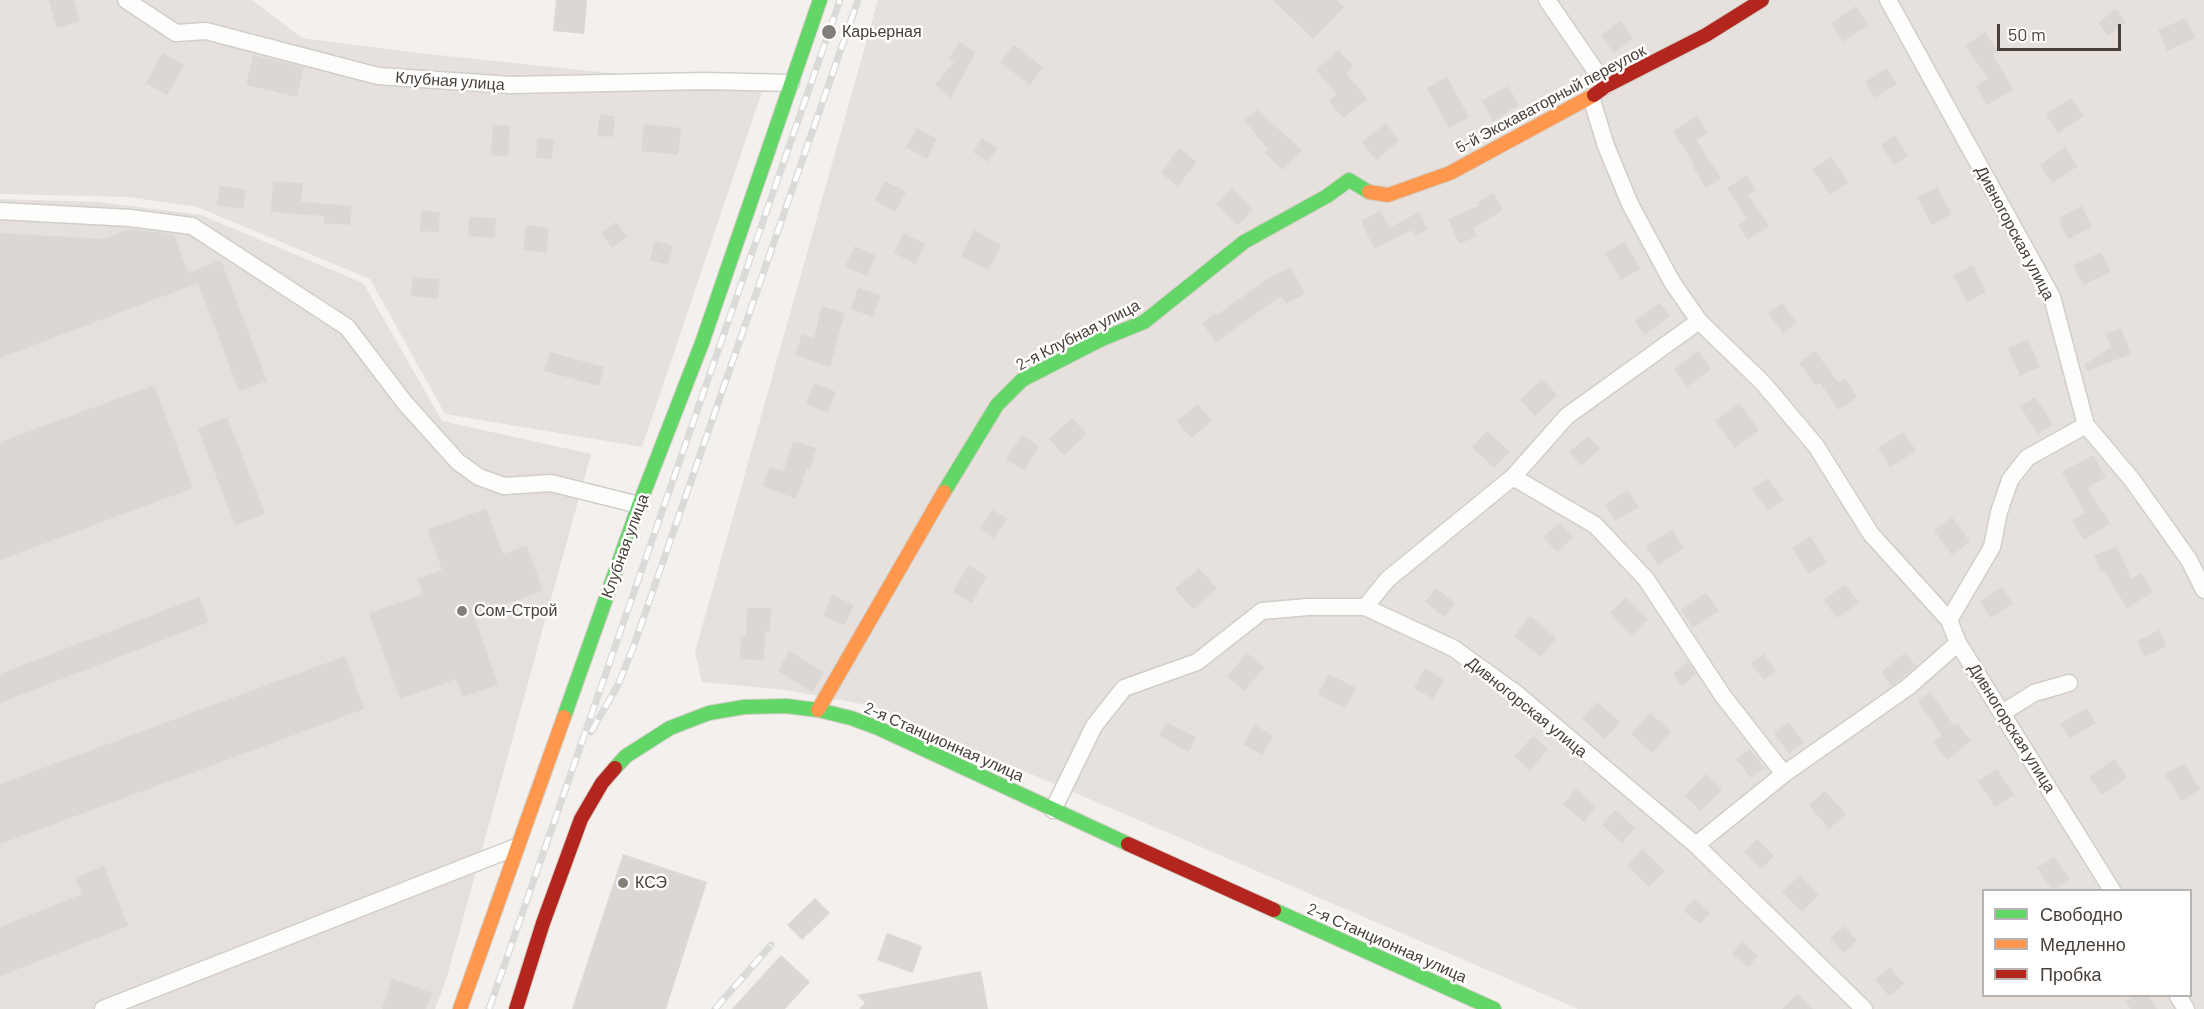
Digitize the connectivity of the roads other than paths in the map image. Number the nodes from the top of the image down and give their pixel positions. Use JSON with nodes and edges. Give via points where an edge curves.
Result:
{"nodes":[{"id":1,"x":126,"y":0,"type":"edge"},
{"id":2,"x":820,"y":0,"type":"edge"},
{"id":3,"x":1547,"y":0,"type":"edge"},
{"id":4,"x":1762,"y":0,"type":"edge"},
{"id":5,"x":1888,"y":0,"type":"edge"},
{"id":6,"x":791,"y":82,"type":"junction"},
{"id":7,"x":1606,"y":86,"type":"junction"},
{"id":8,"x":1591,"y":97,"type":"junction"},
{"id":9,"x":1349,"y":180,"type":"joint"},
{"id":10,"x":0,"y":212,"type":"edge"},
{"id":11,"x":1699,"y":321,"type":"junction"},
{"id":12,"x":2086,"y":425,"type":"junction"},
{"id":13,"x":1513,"y":477,"type":"junction"},
{"id":14,"x":639,"y":505,"type":"junction"},
{"id":15,"x":2204,"y":590,"type":"edge"},
{"id":16,"x":1365,"y":607,"type":"junction"},
{"id":17,"x":1949,"y":620,"type":"junction"},
{"id":18,"x":1959,"y":643,"type":"junction"},
{"id":19,"x":2069,"y":683,"type":"dead end"},
{"id":20,"x":818,"y":710,"type":"junction"},
{"id":21,"x":2002,"y":713,"type":"junction"},
{"id":22,"x":1784,"y":774,"type":"junction"},
{"id":23,"x":1053,"y":810,"type":"junction"},
{"id":24,"x":1696,"y":845,"type":"junction"},
{"id":25,"x":516,"y":847,"type":"junction"},
{"id":26,"x":2111,"y":889,"type":"edge"},
{"id":27,"x":104,"y":1009,"type":"edge"},
{"id":28,"x":460,"y":1009,"type":"edge"},
{"id":29,"x":516,"y":1009,"type":"edge"},
{"id":30,"x":1494,"y":1009,"type":"edge"},
{"id":31,"x":1864,"y":1009,"type":"edge"}],
"edges":[{"from":1,"to":6,"type":"street","name":"Клубная улица","via":[[176,33],[206,31],[378,76],[511,85]]},
{"from":2,"to":6,"type":"street","name":"Клубная улица"},
{"from":3,"to":7,"type":"street"},
{"from":4,"to":7,"type":"street","name":"5-й Экскаваторный переулок","via":[[1706,35]]},
{"from":5,"to":12,"type":"street","name":"Дивногорская улица","via":[[2052,297]]},
{"from":6,"to":14,"type":"street","name":"Клубная улица","via":[[702,343]]},
{"from":7,"to":8,"type":"street","name":"5-й Экскаваторный переулок"},
{"from":8,"to":9,"type":"street","name":"5-й Экскаваторный переулок","via":[[1450,173],[1388,195],[1368,192]]},
{"from":8,"to":11,"type":"street","name":"Дивногорская улица","via":[[1630,204],[1672,282]]},
{"from":9,"to":20,"type":"street","name":"2-я Клубная улица","via":[[1244,242],[1144,322],[1022,380],[997,405]]},
{"from":10,"to":14,"type":"street","via":[[130,218],[192,226],[347,327],[405,403],[458,462],[479,477],[504,486],[551,483]]},
{"from":11,"to":13,"type":"street","via":[[1567,416]]},
{"from":11,"to":17,"type":"street","name":"Дивногорская улица","via":[[1763,383],[1809,437],[1871,534]]},
{"from":12,"to":15,"type":"street","name":"Дивногорская улица","via":[[2133,481],[2189,561]]},
{"from":12,"to":17,"type":"street","via":[[2027,458],[2010,480],[1992,547]]},
{"from":13,"to":16,"type":"street","via":[[1388,579]]},
{"from":13,"to":22,"type":"street","via":[[1595,525],[1646,579],[1723,696]]},
{"from":14,"to":25,"type":"street","name":"Клубная улица"},
{"from":16,"to":23,"type":"street","name":"Дивногорская улица","via":[[1262,611],[1197,662],[1124,688],[1094,726]]},
{"from":16,"to":24,"type":"street","name":"Дивногорская улица","via":[[1453,648],[1517,694]]},
{"from":17,"to":18,"type":"street","name":"Дивногорская улица"},
{"from":18,"to":21,"type":"street","name":"Дивногорская улица"},
{"from":18,"to":22,"type":"street","via":[[1908,687]]},
{"from":19,"to":21,"type":"street","via":[[2034,693]]},
{"from":20,"to":23,"type":"street","name":"2-я Станционная улица","via":[[878,728]]},
{"from":20,"to":29,"type":"street","name":"2-я Станционная улица","via":[[744,707],[709,713],[670,728],[626,756],[602,783],[581,819]]},
{"from":21,"to":26,"type":"street","name":"Дивногорская улица"},
{"from":22,"to":24,"type":"street"},
{"from":23,"to":30,"type":"street","name":"2-я Станционная улица"},
{"from":24,"to":31,"type":"street","name":"Дивногорская улица"},
{"from":25,"to":27,"type":"street"},
{"from":25,"to":28,"type":"street","name":"Клубная улица"}]}
